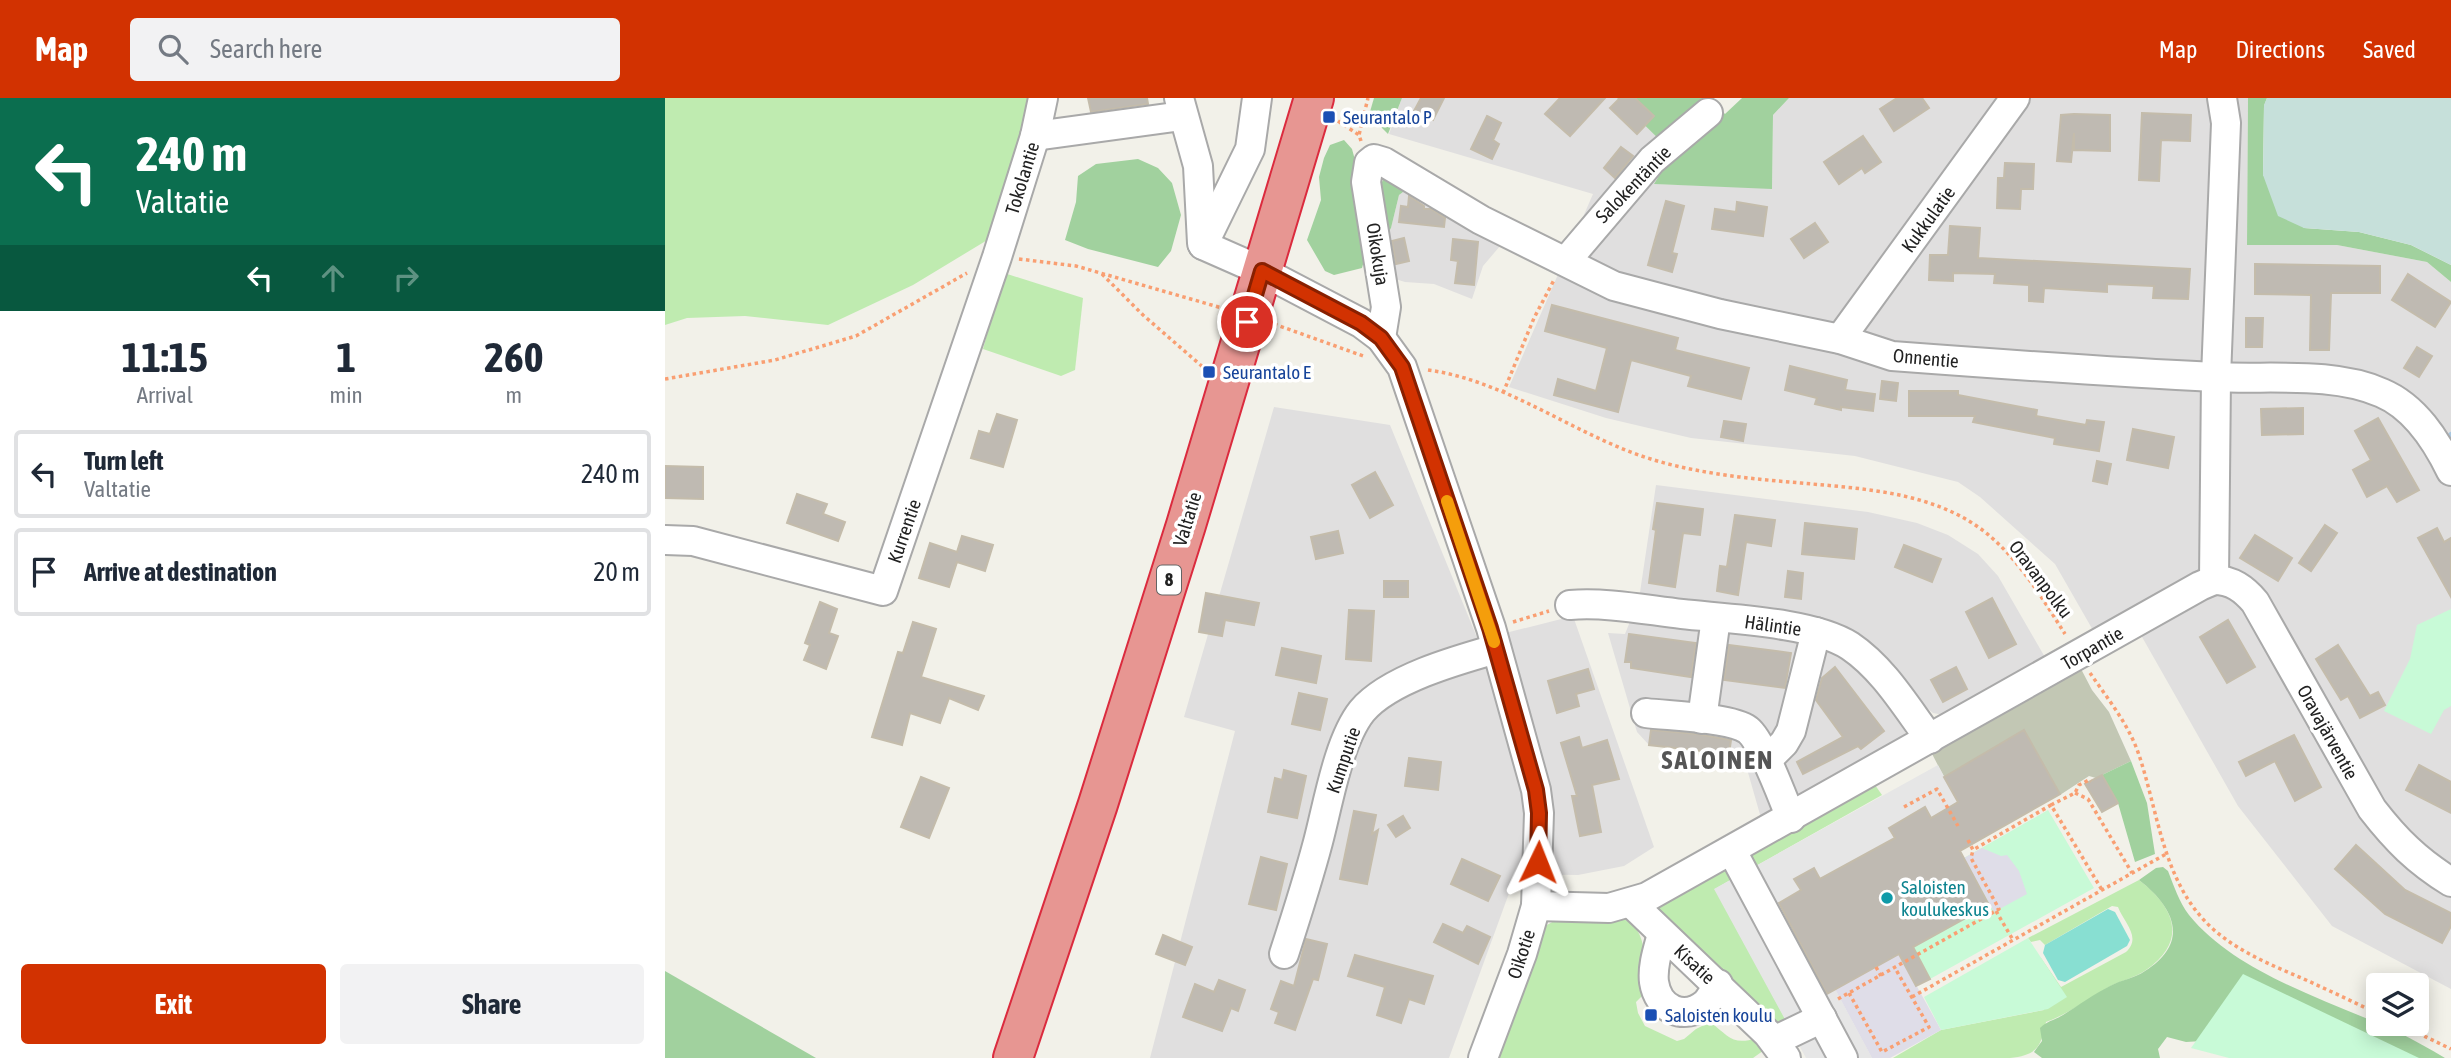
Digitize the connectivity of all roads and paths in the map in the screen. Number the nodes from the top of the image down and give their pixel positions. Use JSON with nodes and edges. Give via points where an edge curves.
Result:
{"nodes":[{"id":1,"x":1043,"y":98,"type":"edge"},
{"id":2,"x":1257,"y":98,"type":"edge"},
{"id":3,"x":1368,"y":98,"type":"edge"},
{"id":4,"x":2015,"y":98,"type":"edge"},
{"id":5,"x":2221,"y":98,"type":"edge"},
{"id":6,"x":1181,"y":107,"type":"edge"},
{"id":7,"x":1322,"y":107,"type":"edge"},
{"id":8,"x":1708,"y":113,"type":"dead end"},
{"id":9,"x":1359,"y":135,"type":"junction"},
{"id":10,"x":1035,"y":136,"type":"junction"},
{"id":11,"x":1366,"y":171,"type":"junction"},
{"id":12,"x":1203,"y":246,"type":"junction"},
{"id":13,"x":997,"y":257,"type":"junction"},
{"id":14,"x":1566,"y":261,"type":"junction"},
{"id":15,"x":1262,"y":271,"type":"junction"},
{"id":16,"x":1100,"y":272,"type":"junction"},
{"id":17,"x":1232,"y":311,"type":"dead end"},
{"id":18,"x":1263,"y":321,"type":"dead end"},
{"id":19,"x":1381,"y":338,"type":"junction"},
{"id":20,"x":1840,"y":339,"type":"junction"},
{"id":21,"x":1402,"y":367,"type":"junction"},
{"id":22,"x":1209,"y":372,"type":"dead end"},
{"id":23,"x":2216,"y":377,"type":"junction"},
{"id":24,"x":665,"y":379,"type":"edge"},
{"id":25,"x":1503,"y":393,"type":"junction"},
{"id":26,"x":2451,"y":471,"type":"edge"},
{"id":27,"x":665,"y":540,"type":"edge"},
{"id":28,"x":2214,"y":580,"type":"junction"},
{"id":29,"x":1570,"y":606,"type":"joint"},
{"id":30,"x":1716,"y":618,"type":"junction"},
{"id":31,"x":1816,"y":632,"type":"junction"},
{"id":32,"x":1493,"y":639,"type":"junction"},
{"id":33,"x":2078,"y":655,"type":"junction"},
{"id":34,"x":1646,"y":713,"type":"dead end"},
{"id":35,"x":1702,"y":719,"type":"junction"},
{"id":36,"x":1930,"y":739,"type":"junction"},
{"id":37,"x":1766,"y":761,"type":"junction"},
{"id":38,"x":2091,"y":781,"type":"dead end"},
{"id":39,"x":2075,"y":793,"type":"junction"},
{"id":40,"x":2051,"y":805,"type":"junction"},
{"id":41,"x":1904,"y":807,"type":"dead end"},
{"id":42,"x":1791,"y":818,"type":"junction"},
{"id":43,"x":1958,"y":826,"type":"dead end"},
{"id":44,"x":1968,"y":840,"type":"dead end"},
{"id":45,"x":1973,"y":850,"type":"junction"},
{"id":46,"x":1732,"y":852,"type":"junction"},
{"id":47,"x":2166,"y":853,"type":"junction"},
{"id":48,"x":2131,"y":873,"type":"junction"},
{"id":49,"x":2451,"y":882,"type":"edge"},
{"id":50,"x":2102,"y":890,"type":"junction"},
{"id":51,"x":1631,"y":903,"type":"junction"},
{"id":52,"x":1536,"y":906,"type":"junction"},
{"id":53,"x":1996,"y":911,"type":"junction"},
{"id":54,"x":1662,"y":934,"type":"junction"},
{"id":55,"x":2013,"y":940,"type":"junction"},
{"id":56,"x":1285,"y":954,"type":"dead end"},
{"id":57,"x":1876,"y":967,"type":"dead end"},
{"id":58,"x":1895,"y":968,"type":"junction"},
{"id":59,"x":1881,"y":975,"type":"junction"},
{"id":60,"x":1718,"y":985,"type":"junction"},
{"id":61,"x":1849,"y":993,"type":"junction"},
{"id":62,"x":1912,"y":997,"type":"junction"},
{"id":63,"x":2366,"y":1009,"type":"edge"},
{"id":64,"x":1820,"y":1014,"type":"junction"},
{"id":65,"x":2424,"y":1036,"type":"edge"},
{"id":66,"x":2451,"y":1049,"type":"edge"},
{"id":67,"x":1780,"y":1050,"type":"edge"},
{"id":68,"x":1013,"y":1058,"type":"edge"},
{"id":69,"x":1483,"y":1058,"type":"edge"},
{"id":70,"x":1843,"y":1058,"type":"edge"}],
"edges":[{"from":1,"to":10,"type":"street","name":"Tokolantie"},
{"from":2,"to":12,"type":"street","via":[[1250,149]]},
{"from":3,"to":9,"type":"path"},
{"from":4,"to":20,"type":"street","name":"Kukkulatie"},
{"from":5,"to":23,"type":"street","via":[[2226,122]]},
{"from":6,"to":10,"type":"street"},
{"from":6,"to":12,"type":"street","via":[[1198,166]]},
{"from":7,"to":9,"type":"path"},
{"from":7,"to":15,"type":"highway","name":"Valtatie","number":"8"},
{"from":8,"to":14,"type":"street","name":"Salokentäntie","via":[[1651,160]]},
{"from":9,"to":11,"type":"path"},
{"from":10,"to":13,"type":"street","name":"Tokolantie"},
{"from":11,"to":14,"type":"street","name":"Onnentie","via":[[1374,159],[1384,162],[1481,220]]},
{"from":11,"to":19,"type":"street","name":"Oikokuja","via":[[1386,307]]},
{"from":12,"to":15,"type":"street","name":"Oikotie"},
{"from":13,"to":16,"type":"path"},
{"from":13,"to":24,"type":"path","via":[[856,336],[775,360]]},
{"from":13,"to":27,"type":"street","name":"Kurrentie","via":[[883,591],[693,541]]},
{"from":14,"to":20,"type":"street","name":"Onnentie","via":[[1640,294]]},
{"from":14,"to":25,"type":"path","via":[[1534,318]]},
{"from":15,"to":19,"type":"street","name":"Oikotie"},
{"from":15,"to":68,"type":"highway","name":"Valtatie","number":"8","via":[[1131,697]]},
{"from":16,"to":17,"type":"path"},
{"from":16,"to":22,"type":"path"},
{"from":18,"to":21,"type":"path","name":"Oravanpolku"},
{"from":19,"to":21,"type":"street","name":"Oikotie"},
{"from":20,"to":23,"type":"street","name":"Onnentie","via":[[1892,356]]},
{"from":21,"to":25,"type":"path","name":"Oravanpolku","via":[[1435,371]]},
{"from":21,"to":32,"type":"street","name":"Oikotie"},
{"from":23,"to":26,"type":"street","name":"Onnentie","via":[[2326,380],[2382,393],[2422,425]]},
{"from":23,"to":28,"type":"street"},
{"from":25,"to":33,"type":"path","name":"Oravanpolku","via":[[1593,437],[1651,459],[1693,470],[1873,489],[1944,509],[1991,537],[2014,561]]},
{"from":28,"to":33,"type":"street","name":"Torpantie"},
{"from":28,"to":49,"type":"street","name":"Oravajärventie","via":[[2237,585],[2255,602],[2372,809],[2396,840]]},
{"from":29,"to":30,"type":"street","name":"Hälintie","via":[[1597,604]]},
{"from":29,"to":32,"type":"path"},
{"from":30,"to":31,"type":"street","name":"Hälintie"},
{"from":30,"to":35,"type":"street"},
{"from":31,"to":36,"type":"street","name":"Hälintie","via":[[1848,645],[1867,661]]},
{"from":31,"to":37,"type":"street","via":[[1791,731]]},
{"from":32,"to":52,"type":"street","name":"Oikotie","via":[[1536,790]]},
{"from":32,"to":56,"type":"street","name":"Kumputie","via":[[1382,694],[1355,722]]},
{"from":33,"to":36,"type":"street","name":"Torpantie"},
{"from":33,"to":47,"type":"path","name":"Oravanpolku","via":[[2131,737]]},
{"from":34,"to":35,"type":"street"},
{"from":35,"to":37,"type":"street","via":[[1731,722],[1749,730]]},
{"from":36,"to":42,"type":"street","name":"Torpantie"},
{"from":37,"to":42,"type":"street"},
{"from":38,"to":39,"type":"path","via":[[2079,785]]},
{"from":39,"to":40,"type":"path"},
{"from":39,"to":48,"type":"path","via":[[2088,799]]},
{"from":40,"to":45,"type":"path"},
{"from":40,"to":50,"type":"path"},
{"from":41,"to":43,"type":"path","via":[[1937,789]]},
{"from":42,"to":46,"type":"street","name":"Torpantie"},
{"from":44,"to":45,"type":"path"},
{"from":45,"to":53,"type":"path","via":[[1971,858],[2000,909]]},
{"from":46,"to":51,"type":"street","name":"Torpantie"},
{"from":46,"to":64,"type":"street"},
{"from":47,"to":48,"type":"path"},
{"from":47,"to":63,"type":"path","name":"Oravanpolku","via":[[2193,907],[2230,942]]},
{"from":48,"to":50,"type":"path"},
{"from":50,"to":55,"type":"path"},
{"from":51,"to":52,"type":"street","name":"Torpantie","via":[[1589,909]]},
{"from":51,"to":54,"type":"street","name":"Kisatie"},
{"from":52,"to":69,"type":"street","name":"Oikotie"},
{"from":53,"to":55,"type":"path"},
{"from":53,"to":58,"type":"path"},
{"from":54,"to":60,"type":"street","name":"Kisatie"},
{"from":54,"to":60,"type":"street","via":[[1653,977],[1663,1004],[1678,1012],[1699,1008]]},
{"from":55,"to":62,"type":"path"},
{"from":57,"to":59,"type":"path"},
{"from":58,"to":59,"type":"path"},
{"from":58,"to":62,"type":"path"},
{"from":59,"to":61,"type":"path"},
{"from":60,"to":67,"type":"street","name":"Kisatie"},
{"from":61,"to":62,"type":"path","via":[[1882,1052],[1929,1027]]},
{"from":61,"to":64,"type":"path"},
{"from":64,"to":67,"type":"street"},
{"from":64,"to":70,"type":"street"},
{"from":65,"to":66,"type":"path"}]}
